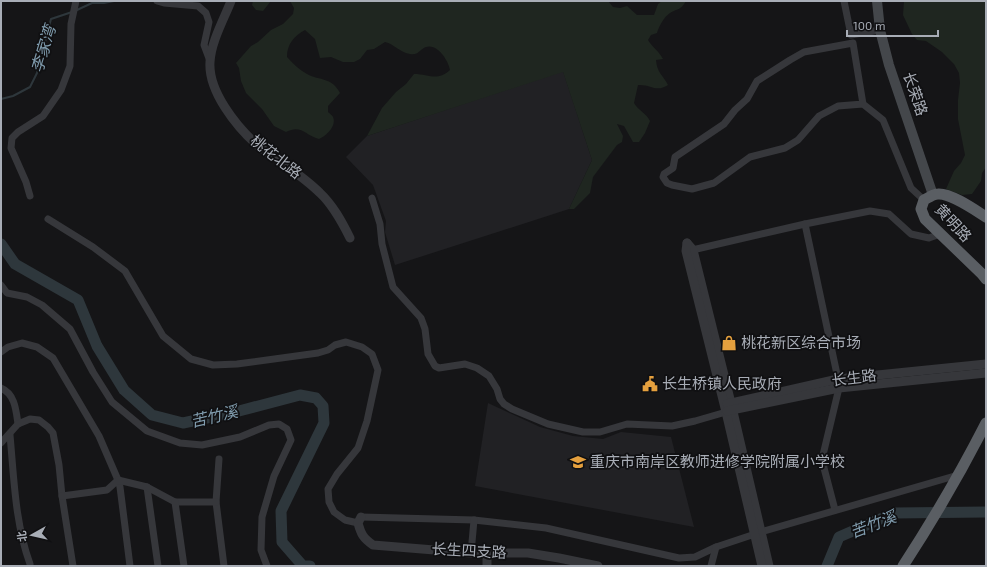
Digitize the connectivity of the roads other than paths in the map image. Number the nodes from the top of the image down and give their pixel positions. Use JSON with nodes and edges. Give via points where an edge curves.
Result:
{"nodes":[{"id":1,"x":76,"y":1,"type":"edge"},
{"id":2,"x":158,"y":1,"type":"edge"},
{"id":3,"x":231,"y":1,"type":"edge"},
{"id":4,"x":844,"y":1,"type":"edge"},
{"id":5,"x":877,"y":1,"type":"edge"},
{"id":6,"x":883,"y":1,"type":"edge"},
{"id":7,"x":880,"y":30,"type":"junction"},
{"id":8,"x":210,"y":62,"type":"junction"},
{"id":9,"x":863,"y":104,"type":"junction"},
{"id":10,"x":30,"y":196,"type":"dead end"},
{"id":11,"x":932,"y":197,"type":"junction"},
{"id":12,"x":372,"y":198,"type":"dead end"},
{"id":13,"x":986,"y":217,"type":"edge"},
{"id":14,"x":48,"y":219,"type":"dead end"},
{"id":15,"x":805,"y":224,"type":"junction"},
{"id":16,"x":940,"y":234,"type":"junction"},
{"id":17,"x":350,"y":238,"type":"dead end"},
{"id":18,"x":690,"y":250,"type":"joint"},
{"id":19,"x":986,"y":279,"type":"edge"},
{"id":20,"x":1,"y":285,"type":"edge"},
{"id":21,"x":1,"y":352,"type":"edge"},
{"id":22,"x":986,"y":364,"type":"edge"},
{"id":23,"x":986,"y":373,"type":"edge"},
{"id":24,"x":839,"y":384,"type":"junction"},
{"id":25,"x":1,"y":388,"type":"edge"},
{"id":26,"x":728,"y":407,"type":"junction"},
{"id":27,"x":986,"y":423,"type":"edge"},
{"id":28,"x":18,"y":424,"type":"junction"},
{"id":29,"x":10,"y":434,"type":"junction"},
{"id":30,"x":1,"y":443,"type":"edge"},
{"id":31,"x":218,"y":459,"type":"dead end"},
{"id":32,"x":956,"y":478,"type":"junction"},
{"id":33,"x":118,"y":480,"type":"junction"},
{"id":34,"x":147,"y":487,"type":"junction"},
{"id":35,"x":62,"y":496,"type":"junction"},
{"id":36,"x":175,"y":502,"type":"junction"},
{"id":37,"x":216,"y":502,"type":"junction"},
{"id":38,"x":835,"y":510,"type":"junction"},
{"id":39,"x":360,"y":520,"type":"junction"},
{"id":40,"x":474,"y":520,"type":"junction"},
{"id":41,"x":757,"y":533,"type":"junction"},
{"id":42,"x":716,"y":547,"type":"junction"},
{"id":43,"x":471,"y":553,"type":"junction"},
{"id":44,"x":487,"y":560,"type":"edge"},
{"id":45,"x":30,"y":564,"type":"dead end"},
{"id":46,"x":73,"y":566,"type":"edge"},
{"id":47,"x":130,"y":566,"type":"edge"},
{"id":48,"x":158,"y":566,"type":"edge"},
{"id":49,"x":184,"y":566,"type":"edge"},
{"id":50,"x":224,"y":566,"type":"edge"},
{"id":51,"x":267,"y":566,"type":"edge"},
{"id":52,"x":598,"y":566,"type":"edge"},
{"id":53,"x":711,"y":566,"type":"edge"},
{"id":54,"x":762,"y":566,"type":"edge"},
{"id":55,"x":769,"y":566,"type":"edge"},
{"id":56,"x":903,"y":566,"type":"edge"}],
"edges":[{"from":1,"to":10,"type":"street","via":[[71,24],[70,66],[61,90],[42,116],[12,138],[11,148]]},
{"from":2,"to":8,"type":"street","via":[[198,6],[206,13],[209,22],[204,45]]},
{"from":3,"to":8,"type":"street","name":"桃花北路"},
{"from":4,"to":7,"type":"street","via":[[850,35]]},
{"from":5,"to":7,"type":"main road","name":"长荣路"},
{"from":6,"to":11,"type":"main road","name":"长荣路","via":[[886,29],[894,62]]},
{"from":7,"to":11,"type":"main road","name":"长荣路"},
{"from":8,"to":17,"type":"street","name":"桃花北路","via":[[218,96],[230,114],[257,145],[322,194],[339,216]]},
{"from":9,"to":9,"type":"street","via":[[853,44],[804,52],[757,81],[747,99],[724,124],[675,158],[673,168],[663,177],[667,183],[692,189],[714,183],[750,156],[785,148],[798,140],[819,116],[838,106]]},
{"from":9,"to":11,"type":"street","via":[[882,120],[911,188]]},
{"from":11,"to":13,"type":"highway","name":"黄明路","via":[[946,194]]},
{"from":11,"to":16,"type":"highway","name":"黄明路","via":[[922,209],[925,220]]},
{"from":12,"to":26,"type":"street","via":[[380,224],[392,287],[421,318],[428,354],[434,366],[445,368],[465,364],[477,368],[489,376],[500,399],[512,409],[548,424],[583,432],[600,432],[627,424],[672,426],[695,421]]},
{"from":14,"to":39,"type":"street","via":[[125,271],[163,336],[191,359],[213,365],[237,364],[318,353],[346,342],[362,347],[372,354],[378,370],[367,421],[358,448],[328,489],[329,502],[334,512],[345,520]]},
{"from":15,"to":16,"type":"street","via":[[870,211],[889,214],[911,234],[929,238]]},
{"from":15,"to":18,"type":"street"},
{"from":15,"to":24,"type":"street"},
{"from":16,"to":19,"type":"highway","name":"黄明路"},
{"from":18,"to":26,"type":"street"},
{"from":20,"to":51,"type":"street","via":[[8,293],[28,297],[42,305],[70,329],[112,402],[147,431],[180,443],[202,445],[240,437],[269,425],[279,424],[287,429],[291,440],[274,476],[262,517],[261,550]]},
{"from":21,"to":33,"type":"street","via":[[22,343],[37,347],[52,358],[99,436]]},
{"from":22,"to":24,"type":"street","name":"长生路"},
{"from":23,"to":24,"type":"street","name":"长生路"},
{"from":24,"to":26,"type":"street","name":"长生路"},
{"from":24,"to":38,"type":"street","via":[[823,455]]},
{"from":25,"to":28,"type":"street","via":[[7,391],[15,404]]},
{"from":26,"to":41,"type":"street"},
{"from":27,"to":32,"type":"highway"},
{"from":28,"to":29,"type":"street"},
{"from":28,"to":35,"type":"street","via":[[30,419],[39,420],[53,433]]},
{"from":29,"to":30,"type":"street"},
{"from":29,"to":45,"type":"street","via":[[19,520]]},
{"from":31,"to":37,"type":"street"},
{"from":32,"to":38,"type":"street"},
{"from":32,"to":56,"type":"highway"},
{"from":33,"to":34,"type":"street"},
{"from":33,"to":35,"type":"street","via":[[107,490]]},
{"from":33,"to":47,"type":"street"},
{"from":34,"to":36,"type":"street"},
{"from":34,"to":48,"type":"street"},
{"from":35,"to":46,"type":"street"},
{"from":36,"to":37,"type":"street"},
{"from":36,"to":49,"type":"street"},
{"from":37,"to":50,"type":"street"},
{"from":38,"to":41,"type":"street"},
{"from":39,"to":40,"type":"street"},
{"from":39,"to":43,"type":"street","name":"长生四支路","via":[[360,533],[373,544]]},
{"from":40,"to":42,"type":"street","via":[[546,528],[679,558],[695,557]]},
{"from":40,"to":43,"type":"street"},
{"from":41,"to":42,"type":"street"},
{"from":41,"to":54,"type":"street"},
{"from":41,"to":55,"type":"street"},
{"from":42,"to":53,"type":"street"},
{"from":43,"to":44,"type":"street","name":"长生四支路"},
{"from":44,"to":52,"type":"street","name":"长生四支路","via":[[528,553]]}]}
